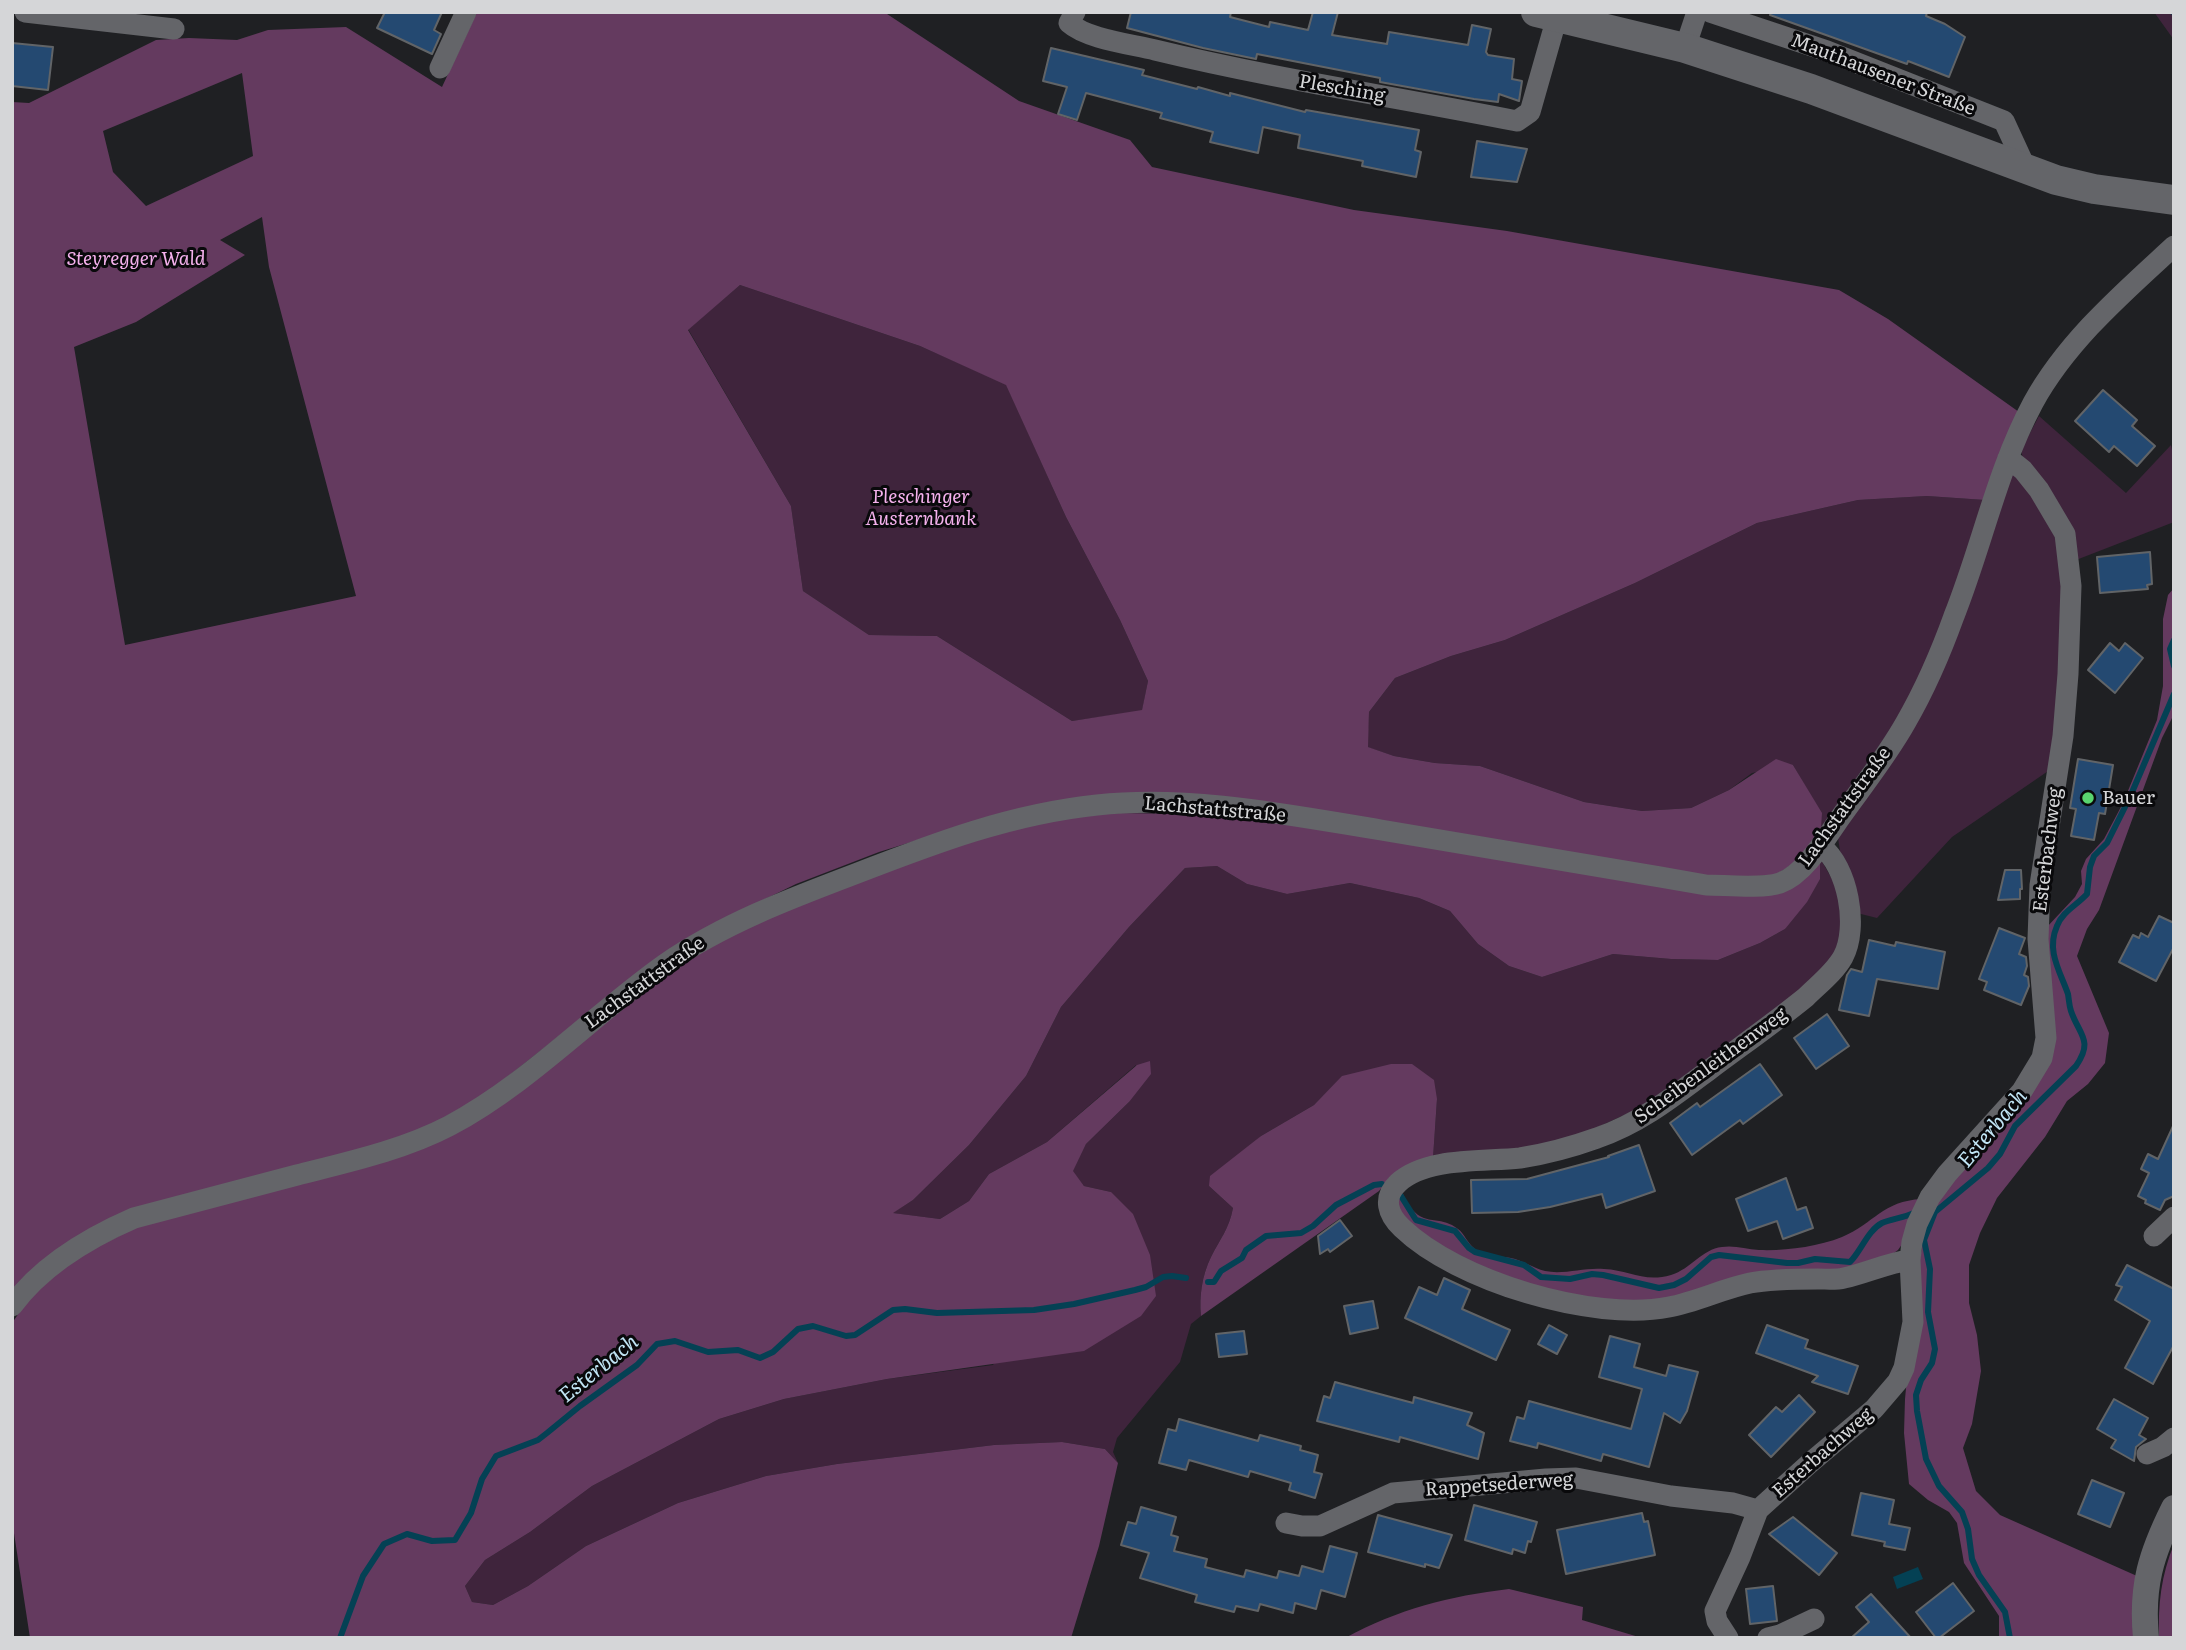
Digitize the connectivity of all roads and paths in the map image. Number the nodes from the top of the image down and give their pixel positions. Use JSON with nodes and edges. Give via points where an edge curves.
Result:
{"nodes":[{"id":1,"x":25,"y":12,"type":"edge"},
{"id":2,"x":466,"y":12,"type":"edge"},
{"id":3,"x":1075,"y":12,"type":"edge"},
{"id":4,"x":1697,"y":12,"type":"edge"},
{"id":5,"x":1710,"y":12,"type":"edge"},
{"id":6,"x":1547,"y":14,"type":"edge"},
{"id":7,"x":174,"y":29,"type":"dead end"},
{"id":8,"x":1609,"y":29,"type":"joint"},
{"id":9,"x":1685,"y":48,"type":"junction"},
{"id":10,"x":440,"y":68,"type":"dead end"},
{"id":11,"x":2027,"y":171,"type":"junction"},
{"id":12,"x":2174,"y":200,"type":"edge"},
{"id":13,"x":2174,"y":246,"type":"edge"},
{"id":14,"x":2008,"y":458,"type":"junction"},
{"id":15,"x":1821,"y":846,"type":"junction"},
{"id":16,"x":2174,"y":1217,"type":"edge"},
{"id":17,"x":2154,"y":1237,"type":"dead end"},
{"id":18,"x":1910,"y":1260,"type":"junction"},
{"id":19,"x":12,"y":1306,"type":"edge"},
{"id":20,"x":2174,"y":1438,"type":"edge"},
{"id":21,"x":2147,"y":1454,"type":"dead end"},
{"id":22,"x":2174,"y":1508,"type":"edge"},
{"id":23,"x":1758,"y":1510,"type":"junction"},
{"id":24,"x":1286,"y":1523,"type":"dead end"},
{"id":25,"x":1814,"y":1619,"type":"dead end"},
{"id":26,"x":1728,"y":1638,"type":"edge"},
{"id":27,"x":1768,"y":1638,"type":"edge"},
{"id":28,"x":2146,"y":1638,"type":"edge"}],
"edges":[{"from":1,"to":7,"type":"street"},
{"from":2,"to":10,"type":"street"},
{"from":3,"to":6,"type":"street","name":"Plesching","via":[[1069,23],[1078,31],[1234,69],[1517,121],[1530,112]]},
{"from":4,"to":9,"type":"street"},
{"from":5,"to":11,"type":"street","name":"Mauthausener Straße","via":[[1827,51],[2004,121]]},
{"from":6,"to":8,"type":"main road","name":"Plesching"},
{"from":8,"to":9,"type":"main road","name":"Mauthausener Straße"},
{"from":9,"to":11,"type":"main road","name":"Mauthausener Straße","via":[[1811,89]]},
{"from":11,"to":12,"type":"main road","name":"Mauthausener Straße","via":[[2094,189]]},
{"from":13,"to":14,"type":"street","name":"Lachstattstraße","via":[[2098,317],[2059,365],[2034,401]]},
{"from":14,"to":15,"type":"street","name":"Lachstattstraße","via":[[1968,580],[1925,685],[1905,723]]},
{"from":14,"to":18,"type":"street","name":"Esterbachweg","via":[[2039,490],[2064,534],[2071,586],[2063,736],[2040,885],[2038,939],[2046,1038],[2042,1058],[2022,1091],[1930,1198],[1917,1223]]},
{"from":15,"to":18,"type":"street","name":"Scheibenleithenweg","via":[[1835,862],[1845,887],[1850,936],[1843,957],[1806,997],[1637,1122],[1521,1158],[1443,1163],[1399,1182],[1387,1207],[1394,1221],[1430,1250],[1483,1277],[1563,1302],[1640,1310],[1668,1307],[1752,1283],[1842,1279]]},
{"from":15,"to":19,"type":"street","name":"Lachstattstraße","via":[[1801,869],[1780,883],[1706,885],[1329,821],[1199,805],[1099,804],[982,827],[782,901],[719,930],[666,964],[481,1107],[449,1126],[373,1155],[134,1218],[67,1253]]},
{"from":16,"to":17,"type":"street"},
{"from":18,"to":23,"type":"street","name":"Esterbachweg","via":[[1913,1322],[1898,1381],[1874,1409]]},
{"from":20,"to":21,"type":"street"},
{"from":22,"to":28,"type":"street","via":[[2148,1574],[2143,1609]]},
{"from":23,"to":24,"type":"street","name":"Rappetsederweg","via":[[1576,1478],[1393,1493],[1320,1526]]},
{"from":23,"to":26,"type":"street","name":"Esterbachweg","via":[[1715,1611]]},
{"from":25,"to":27,"type":"street"}]}
